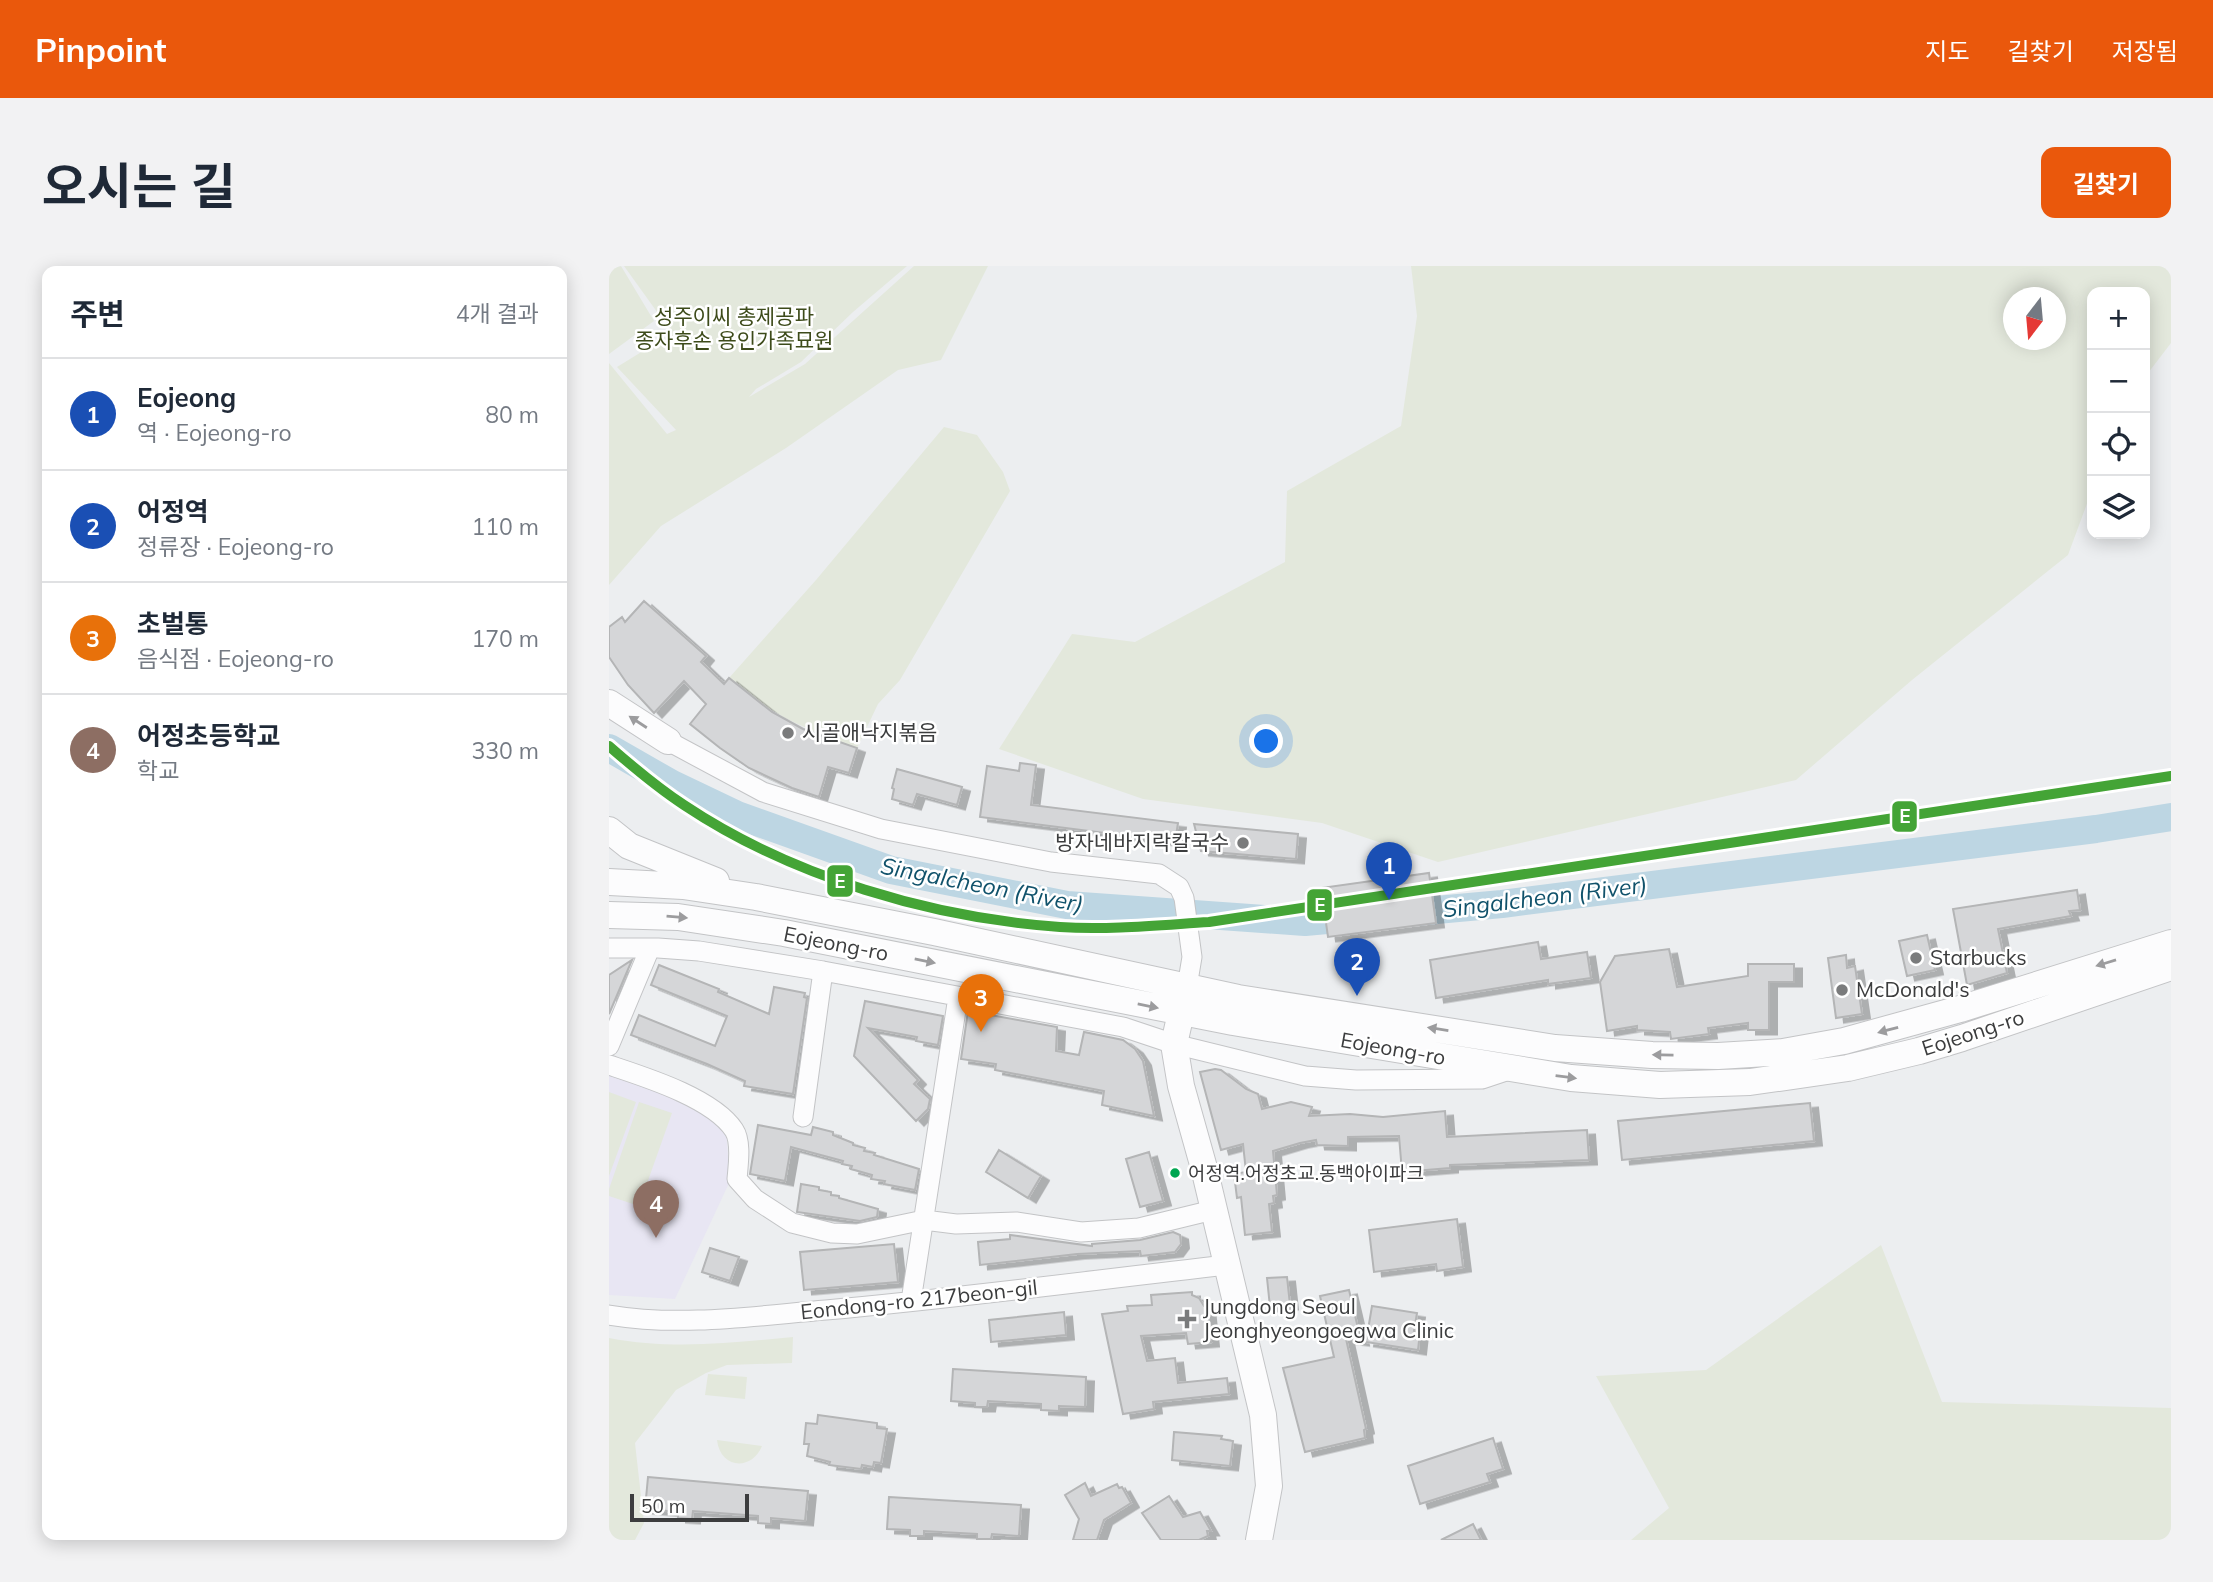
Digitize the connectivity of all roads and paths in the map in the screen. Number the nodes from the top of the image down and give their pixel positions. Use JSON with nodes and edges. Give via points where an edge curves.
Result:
{"nodes":[{"id":1,"x":609,"y":703,"type":"edge"},
{"id":2,"x":668,"y":741,"type":"joint"},
{"id":3,"x":609,"y":830,"type":"edge"},
{"id":4,"x":609,"y":882,"type":"edge"},
{"id":5,"x":756,"y":897,"type":"junction"},
{"id":6,"x":609,"y":915,"type":"edge"},
{"id":7,"x":2171,"y":943,"type":"edge"},
{"id":8,"x":650,"y":947,"type":"junction"},
{"id":9,"x":609,"y":948,"type":"edge"},
{"id":10,"x":2171,"y":967,"type":"edge"},
{"id":11,"x":823,"y":971,"type":"junction"},
{"id":12,"x":1187,"y":987,"type":"junction"},
{"id":13,"x":958,"y":997,"type":"junction"},
{"id":14,"x":1181,"y":1012,"type":"junction"},
{"id":15,"x":1174,"y":1044,"type":"junction"},
{"id":16,"x":609,"y":1046,"type":"edge"},
{"id":17,"x":609,"y":1065,"type":"edge"},
{"id":18,"x":1512,"y":1069,"type":"junction"},
{"id":19,"x":803,"y":1117,"type":"dead end"},
{"id":20,"x":1213,"y":1210,"type":"junction"},
{"id":21,"x":924,"y":1220,"type":"junction"},
{"id":22,"x":1227,"y":1265,"type":"junction"},
{"id":23,"x":911,"y":1301,"type":"junction"},
{"id":24,"x":609,"y":1315,"type":"edge"},
{"id":25,"x":1259,"y":1540,"type":"edge"}],
"edges":[{"from":2,"to":1,"type":"main road","one_way":true},
{"from":2,"to":12,"type":"street","via":[[763,792],[868,825],[967,848],[1159,874],[1179,887],[1184,898],[1192,957]]},
{"from":3,"to":5,"type":"main road","via":[[629,846]]},
{"from":4,"to":5,"type":"main road","name":"Eojeong-ro","via":[[683,886]]},
{"from":5,"to":12,"type":"main road","name":"Eojeong-ro"},
{"from":6,"to":14,"type":"main road","name":"Eojeong-ro","one_way":true,"via":[[678,917],[784,933]]},
{"from":7,"to":12,"type":"main road","name":"Eojeong-ro","one_way":true,"via":[[1844,1041],[1783,1052],[1719,1056],[1555,1048]]},
{"from":8,"to":9,"type":"street"},
{"from":8,"to":11,"type":"street"},
{"from":8,"to":16,"type":"street"},
{"from":18,"to":10,"type":"main road","name":"Eojeong-ro","one_way":true,"via":[[1660,1085],[1750,1082],[1848,1068],[1941,1044]]},
{"from":11,"to":13,"type":"street"},
{"from":11,"to":19,"type":"street"},
{"from":12,"to":14,"type":"main road"},
{"from":13,"to":15,"type":"street","via":[[1123,1027]]},
{"from":13,"to":21,"type":"street"},
{"from":14,"to":15,"type":"main road"},
{"from":14,"to":18,"type":"main road","name":"Eojeong-ro"},
{"from":15,"to":18,"type":"street","via":[[1305,1076],[1356,1080],[1482,1080]]},
{"from":15,"to":20,"type":"main road"},
{"from":17,"to":21,"type":"street","via":[[705,1103],[735,1131],[737,1179],[755,1199],[792,1223],[857,1234]]},
{"from":20,"to":21,"type":"street","via":[[1139,1227],[1081,1232],[1016,1222]]},
{"from":20,"to":22,"type":"main road"},
{"from":21,"to":23,"type":"street"},
{"from":22,"to":23,"type":"street","name":"Eondong-ro 217beon-gil"},
{"from":22,"to":25,"type":"main road","via":[[1268,1453],[1268,1497]]},
{"from":23,"to":24,"type":"street","name":"Eondong-ro 217beon-gil","via":[[706,1320]]}]}
